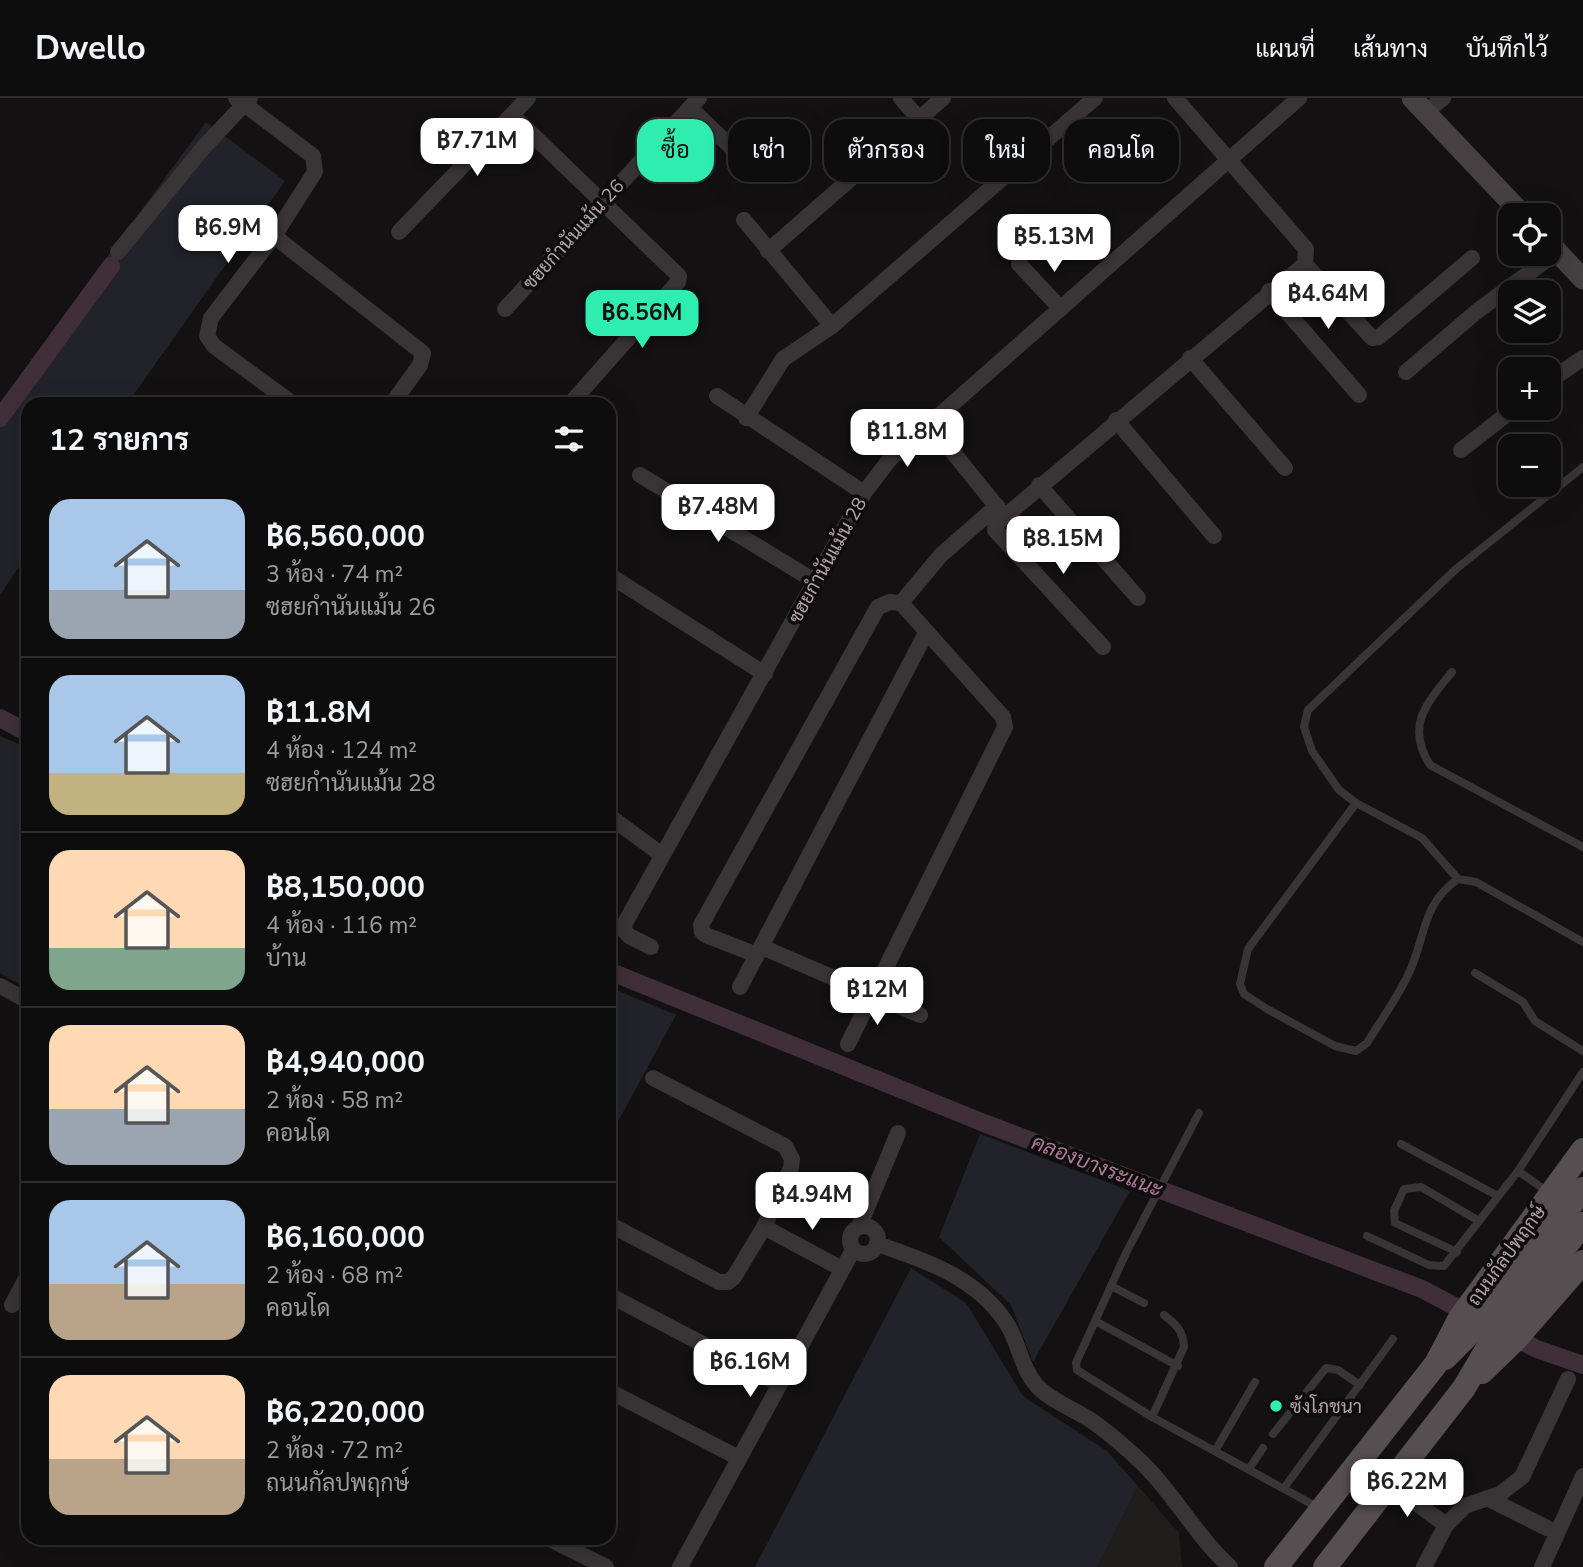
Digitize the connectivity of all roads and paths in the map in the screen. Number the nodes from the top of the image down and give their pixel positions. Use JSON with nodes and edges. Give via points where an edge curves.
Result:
{"nodes":[{"id":1,"x":528,"y":98,"type":"edge"},
{"id":2,"x":901,"y":98,"type":"edge"},
{"id":3,"x":943,"y":98,"type":"edge"},
{"id":4,"x":1096,"y":98,"type":"edge"},
{"id":5,"x":1175,"y":98,"type":"edge"},
{"id":6,"x":1299,"y":98,"type":"edge"},
{"id":7,"x":1443,"y":98,"type":"edge"},
{"id":8,"x":243,"y":100,"type":"edge"},
{"id":9,"x":694,"y":103,"type":"edge"},
{"id":10,"x":1419,"y":105,"type":"edge"},
{"id":11,"x":512,"y":115,"type":"junction"},
{"id":12,"x":919,"y":119,"type":"joint"},
{"id":13,"x":728,"y":141,"type":"edge"},
{"id":14,"x":1230,"y":162,"type":"junction"},
{"id":15,"x":847,"y":182,"type":"edge"},
{"id":16,"x":602,"y":201,"type":"junction"},
{"id":17,"x":1512,"y":203,"type":"edge"},
{"id":18,"x":744,"y":220,"type":"dead end"},
{"id":19,"x":398,"y":232,"type":"dead end"},
{"id":20,"x":274,"y":236,"type":"junction"},
{"id":21,"x":768,"y":251,"type":"junction"},
{"id":22,"x":118,"y":252,"type":"dead end"},
{"id":23,"x":1561,"y":256,"type":"edge"},
{"id":24,"x":1472,"y":258,"type":"dead end"},
{"id":25,"x":1019,"y":264,"type":"dead end"},
{"id":26,"x":1306,"y":264,"type":"junction"},
{"id":27,"x":1531,"y":266,"type":"edge"},
{"id":28,"x":1583,"y":279,"type":"edge"},
{"id":29,"x":1269,"y":291,"type":"junction"},
{"id":30,"x":505,"y":309,"type":"dead end"},
{"id":31,"x":1061,"y":309,"type":"junction"},
{"id":32,"x":832,"y":326,"type":"junction"},
{"id":33,"x":1190,"y":358,"type":"junction"},
{"id":34,"x":1583,"y":358,"type":"edge"},
{"id":35,"x":1406,"y":372,"type":"dead end"},
{"id":36,"x":1561,"y":373,"type":"edge"},
{"id":37,"x":1359,"y":395,"type":"dead end"},
{"id":38,"x":717,"y":396,"type":"dead end"},
{"id":39,"x":283,"y":397,"type":"edge"},
{"id":40,"x":397,"y":397,"type":"edge"},
{"id":41,"x":576,"y":397,"type":"edge"},
{"id":42,"x":746,"y":418,"type":"junction"},
{"id":43,"x":1116,"y":420,"type":"junction"},
{"id":44,"x":1500,"y":420,"type":"edge"},
{"id":45,"x":930,"y":424,"type":"junction"},
{"id":46,"x":1461,"y":450,"type":"dead end"},
{"id":47,"x":1583,"y":467,"type":"edge"},
{"id":48,"x":1285,"y":468,"type":"dead end"},
{"id":49,"x":640,"y":475,"type":"dead end"},
{"id":50,"x":1039,"y":485,"type":"junction"},
{"id":51,"x":864,"y":493,"type":"junction"},
{"id":52,"x":1000,"y":511,"type":"junction"},
{"id":53,"x":1214,"y":536,"type":"dead end"},
{"id":54,"x":616,"y":579,"type":"edge"},
{"id":55,"x":816,"y":582,"type":"junction"},
{"id":56,"x":1138,"y":598,"type":"dead end"},
{"id":57,"x":901,"y":603,"type":"junction"},
{"id":58,"x":926,"y":633,"type":"junction"},
{"id":59,"x":1103,"y":647,"type":"dead end"},
{"id":60,"x":1452,"y":672,"type":"dead end"},
{"id":61,"x":765,"y":674,"type":"junction"},
{"id":62,"x":1356,"y":803,"type":"junction"},
{"id":63,"x":616,"y":821,"type":"edge"},
{"id":64,"x":1583,"y":847,"type":"edge"},
{"id":65,"x":662,"y":855,"type":"junction"},
{"id":66,"x":1458,"y":879,"type":"junction"},
{"id":67,"x":1583,"y":942,"type":"edge"},
{"id":68,"x":651,"y":947,"type":"dead end"},
{"id":69,"x":759,"y":951,"type":"junction"},
{"id":70,"x":1475,"y":973,"type":"dead end"},
{"id":71,"x":0,"y":985,"type":"edge"},
{"id":72,"x":740,"y":987,"type":"dead end"},
{"id":73,"x":873,"y":993,"type":"junction"},
{"id":74,"x":21,"y":997,"type":"edge"},
{"id":75,"x":919,"y":1015,"type":"dead end"},
{"id":76,"x":848,"y":1044,"type":"dead end"},
{"id":77,"x":1583,"y":1051,"type":"edge"},
{"id":78,"x":1583,"y":1072,"type":"edge"},
{"id":79,"x":653,"y":1078,"type":"dead end"},
{"id":80,"x":1199,"y":1113,"type":"dead end"},
{"id":81,"x":898,"y":1133,"type":"dead end"},
{"id":82,"x":1401,"y":1144,"type":"dead end"},
{"id":83,"x":1583,"y":1150,"type":"edge"},
{"id":84,"x":1518,"y":1171,"type":"junction"},
{"id":85,"x":1583,"y":1189,"type":"edge"},
{"id":86,"x":1550,"y":1194,"type":"junction"},
{"id":87,"x":1498,"y":1196,"type":"junction"},
{"id":88,"x":1479,"y":1221,"type":"junction"},
{"id":89,"x":1583,"y":1224,"type":"edge"},
{"id":90,"x":764,"y":1227,"type":"junction"},
{"id":91,"x":859,"y":1227,"type":"junction"},
{"id":92,"x":616,"y":1228,"type":"edge"},
{"id":93,"x":1367,"y":1236,"type":"dead end"},
{"id":94,"x":877,"y":1244,"type":"junction"},
{"id":95,"x":853,"y":1250,"type":"junction"},
{"id":96,"x":1457,"y":1252,"type":"junction"},
{"id":97,"x":1583,"y":1262,"type":"edge"},
{"id":98,"x":842,"y":1269,"type":"junction"},
{"id":99,"x":1113,"y":1287,"type":"junction"},
{"id":100,"x":21,"y":1288,"type":"edge"},
{"id":101,"x":616,"y":1299,"type":"edge"},
{"id":102,"x":1144,"y":1303,"type":"dead end"},
{"id":103,"x":12,"y":1304,"type":"dead end"},
{"id":104,"x":1503,"y":1309,"type":"junction"},
{"id":105,"x":1164,"y":1315,"type":"dead end"},
{"id":106,"x":1097,"y":1322,"type":"junction"},
{"id":107,"x":1486,"y":1330,"type":"junction"},
{"id":108,"x":1393,"y":1339,"type":"dead end"},
{"id":109,"x":1178,"y":1366,"type":"junction"},
{"id":110,"x":1567,"y":1379,"type":"dead end"},
{"id":111,"x":1255,"y":1382,"type":"dead end"},
{"id":112,"x":779,"y":1384,"type":"junction"},
{"id":113,"x":1360,"y":1385,"type":"junction"},
{"id":114,"x":616,"y":1395,"type":"edge"},
{"id":115,"x":1152,"y":1418,"type":"junction"},
{"id":116,"x":1273,"y":1434,"type":"dead end"},
{"id":117,"x":1263,"y":1448,"type":"dead end"},
{"id":118,"x":1215,"y":1451,"type":"junction"},
{"id":119,"x":739,"y":1458,"type":"junction"},
{"id":120,"x":1249,"y":1469,"type":"junction"},
{"id":121,"x":1583,"y":1476,"type":"edge"},
{"id":122,"x":1390,"y":1484,"type":"junction"},
{"id":123,"x":1284,"y":1488,"type":"junction"},
{"id":124,"x":1487,"y":1497,"type":"junction"},
{"id":125,"x":1578,"y":1497,"type":"edge"},
{"id":126,"x":1321,"y":1510,"type":"junction"},
{"id":127,"x":1446,"y":1524,"type":"junction"},
{"id":128,"x":1547,"y":1528,"type":"dead end"},
{"id":129,"x":562,"y":1545,"type":"edge"},
{"id":130,"x":606,"y":1567,"type":"edge"},
{"id":131,"x":680,"y":1567,"type":"edge"},
{"id":132,"x":1230,"y":1567,"type":"edge"},
{"id":133,"x":1276,"y":1567,"type":"edge"},
{"id":134,"x":1325,"y":1567,"type":"edge"},
{"id":135,"x":1424,"y":1567,"type":"edge"},
{"id":136,"x":1542,"y":1567,"type":"edge"}],
"edges":[{"from":1,"to":11,"type":"street"},
{"from":2,"to":12,"type":"street"},
{"from":3,"to":12,"type":"street"},
{"from":4,"to":32,"type":"street"},
{"from":5,"to":14,"type":"street"},
{"from":6,"to":14,"type":"street","name":"ซฮยกำนันแม้น 28"},
{"from":7,"to":10,"type":"street"},
{"from":8,"to":20,"type":"street","via":[[316,163],[315,172]]},
{"from":8,"to":22,"type":"street"},
{"from":9,"to":13,"type":"street"},
{"from":9,"to":16,"type":"street","name":"ซฮยกำนันแม้น 26"},
{"from":10,"to":17,"type":"street"},
{"from":11,"to":16,"type":"street"},
{"from":11,"to":19,"type":"street"},
{"from":14,"to":26,"type":"street","via":[[1306,249]]},
{"from":14,"to":31,"type":"street","name":"ซฮยกำนันแม้น 28"},
{"from":15,"to":21,"type":"street"},
{"from":16,"to":30,"type":"street","name":"ซฮยกำนันแม้น 26"},
{"from":16,"to":41,"type":"street","via":[[680,276]]},
{"from":18,"to":21,"type":"street"},
{"from":20,"to":39,"type":"street","via":[[211,318],[207,336]]},
{"from":20,"to":40,"type":"street","via":[[423,353],[420,365]]},
{"from":21,"to":32,"type":"street"},
{"from":23,"to":28,"type":"street"},
{"from":24,"to":26,"type":"street","via":[[1379,337],[1372,338]]},
{"from":25,"to":31,"type":"street"},
{"from":26,"to":29,"type":"street"},
{"from":27,"to":35,"type":"street"},
{"from":29,"to":33,"type":"street"},
{"from":29,"to":37,"type":"street"},
{"from":31,"to":45,"type":"street","name":"ซฮยกำนันแม้น 28"},
{"from":32,"to":42,"type":"street","via":[[783,359]]},
{"from":33,"to":43,"type":"street"},
{"from":33,"to":48,"type":"street"},
{"from":34,"to":36,"type":"street"},
{"from":38,"to":42,"type":"street"},
{"from":42,"to":51,"type":"street"},
{"from":43,"to":50,"type":"street"},
{"from":43,"to":53,"type":"street"},
{"from":44,"to":46,"type":"street"},
{"from":45,"to":51,"type":"street","name":"ซฮยกำนันแม้น 28","via":[[890,459]]},
{"from":45,"to":52,"type":"street"},
{"from":47,"to":62,"type":"lane","via":[[1456,569],[1308,710],[1304,727],[1312,751],[1339,790]]},
{"from":49,"to":55,"type":"street"},
{"from":50,"to":52,"type":"street"},
{"from":50,"to":56,"type":"street"},
{"from":51,"to":55,"type":"street","name":"ซฮยกำนันแม้น 28"},
{"from":52,"to":57,"type":"street","via":[[941,555]]},
{"from":52,"to":59,"type":"street","via":[[995,530]]},
{"from":54,"to":61,"type":"street"},
{"from":55,"to":61,"type":"street","name":"ซฮยกำนันแม้น 28"},
{"from":57,"to":58,"type":"street"},
{"from":57,"to":69,"type":"street","via":[[878,607],[701,925],[708,936]]},
{"from":58,"to":69,"type":"street"},
{"from":58,"to":73,"type":"street","via":[[1003,717],[1005,727]]},
{"from":60,"to":64,"type":"lane","via":[[1425,705],[1418,729],[1430,765]]},
{"from":61,"to":65,"type":"street","name":"ซฮยกำนันแม้น 28"},
{"from":62,"to":66,"type":"lane","via":[[1422,838]]},
{"from":62,"to":66,"type":"lane","via":[[1248,949],[1240,984],[1244,994],[1335,1046],[1356,1051],[1367,1043],[1410,972],[1426,919],[1441,891]]},
{"from":63,"to":65,"type":"street"},
{"from":65,"to":68,"type":"street","name":"ซฮยกำนันแม้น 28","via":[[624,930]]},
{"from":66,"to":67,"type":"lane","via":[[1476,882]]},
{"from":69,"to":72,"type":"street"},
{"from":69,"to":73,"type":"street"},
{"from":70,"to":77,"type":"lane","via":[[1523,1002],[1535,1021]]},
{"from":71,"to":74,"type":"street"},
{"from":73,"to":75,"type":"street"},
{"from":73,"to":76,"type":"street"},
{"from":78,"to":84,"type":"lane"},
{"from":79,"to":90,"type":"street","via":[[785,1146],[791,1168]]},
{"from":80,"to":99,"type":"lane"},
{"from":81,"to":91,"type":"street"},
{"from":82,"to":87,"type":"lane"},
{"from":83,"to":86,"type":"main road","name":"ถนนกัลปพฤกษ์"},
{"from":84,"to":86,"type":"lane"},
{"from":84,"to":87,"type":"lane"},
{"from":85,"to":104,"type":"main road","name":"ถนนกัลปพฤกษ์"},
{"from":86,"to":104,"type":"main road","name":"ถนนกัลปพฤกษ์"},
{"from":87,"to":88,"type":"lane"},
{"from":88,"to":96,"type":"lane"},
{"from":88,"to":96,"type":"lane","via":[[1420,1187],[1404,1189],[1394,1211],[1395,1223]]},
{"from":89,"to":104,"type":"main road","name":"ถนนกัลปพฤกษ์"},
{"from":90,"to":92,"type":"street","via":[[728,1282],[719,1282]]},
{"from":90,"to":98,"type":"street"},
{"from":91,"to":94,"type":"street","via":[[875,1231]]},
{"from":91,"to":95,"type":"street","via":[[850,1237]]},
{"from":93,"to":96,"type":"lane","via":[[1429,1265],[1444,1266]]},
{"from":94,"to":95,"type":"street","via":[[869,1253]]},
{"from":94,"to":132,"type":"street","via":[[922,1259],[979,1292],[1006,1322],[1030,1378],[1040,1389],[1095,1423],[1135,1456],[1169,1490],[1203,1539]]},
{"from":95,"to":98,"type":"street"},
{"from":97,"to":104,"type":"main road","name":"ถนนกัลปพฤกษ์"},
{"from":98,"to":112,"type":"street"},
{"from":99,"to":102,"type":"lane"},
{"from":99,"to":106,"type":"lane"},
{"from":100,"to":103,"type":"street"},
{"from":101,"to":112,"type":"street"},
{"from":104,"to":107,"type":"main road","name":"ถนนกัลปพฤกษ์"},
{"from":104,"to":107,"type":"main road","name":"ถนนกัลปพฤกษ์"},
{"from":105,"to":109,"type":"lane","via":[[1183,1336]]},
{"from":106,"to":109,"type":"lane"},
{"from":106,"to":115,"type":"lane","via":[[1076,1363],[1077,1370]]},
{"from":107,"to":122,"type":"main road","name":"ถนนกัลปพฤกษ์","via":[[1464,1388]]},
{"from":107,"to":126,"type":"main road","name":"ถนนกัลปพฤกษ์","via":[[1436,1364]]},
{"from":108,"to":113,"type":"lane"},
{"from":109,"to":115,"type":"lane"},
{"from":110,"to":124,"type":"street","via":[[1522,1476],[1509,1488]]},
{"from":111,"to":118,"type":"lane"},
{"from":112,"to":119,"type":"street"},
{"from":113,"to":116,"type":"lane","via":[[1338,1370],[1326,1368]]},
{"from":113,"to":123,"type":"lane"},
{"from":114,"to":119,"type":"street"},
{"from":115,"to":118,"type":"lane"},
{"from":117,"to":120,"type":"lane"},
{"from":118,"to":120,"type":"lane"},
{"from":119,"to":131,"type":"street"},
{"from":120,"to":123,"type":"lane"},
{"from":121,"to":125,"type":"street"},
{"from":122,"to":127,"type":"street"},
{"from":122,"to":134,"type":"main road","name":"ถนนกัลปพฤกษ์"},
{"from":123,"to":126,"type":"lane"},
{"from":124,"to":127,"type":"street","via":[[1465,1506]]},
{"from":124,"to":128,"type":"street"},
{"from":125,"to":136,"type":"street"},
{"from":126,"to":133,"type":"main road","name":"ถนนกัลปพฤกษ์"},
{"from":127,"to":135,"type":"street"},
{"from":129,"to":130,"type":"street"}]}
